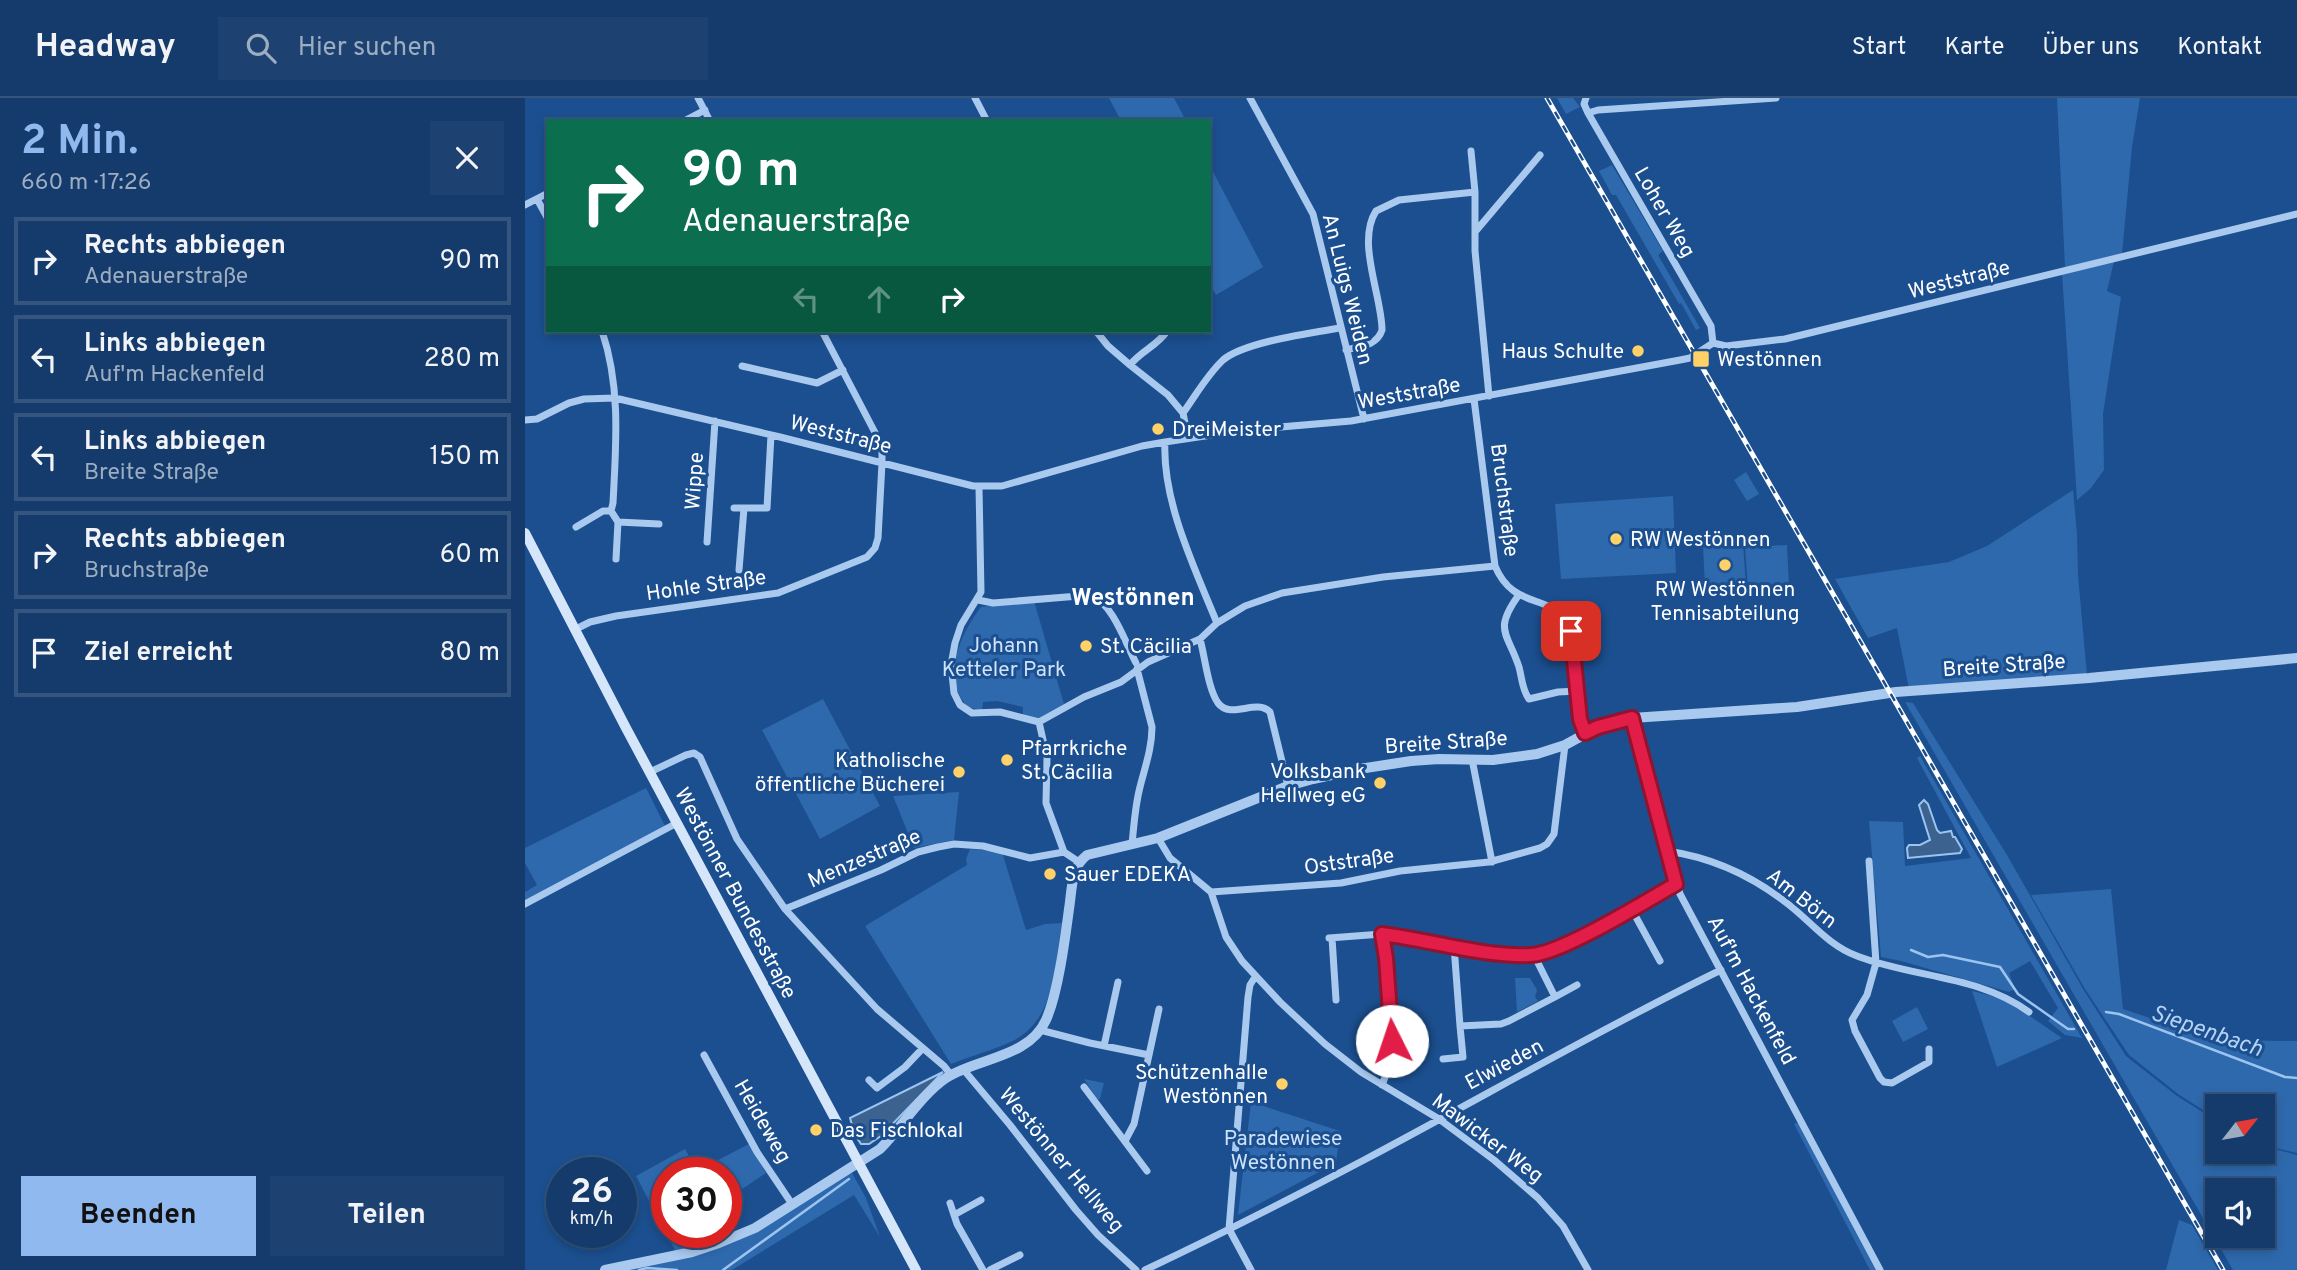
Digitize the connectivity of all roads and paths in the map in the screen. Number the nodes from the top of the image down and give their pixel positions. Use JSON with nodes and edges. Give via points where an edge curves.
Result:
{"nodes":[{"id":1,"x":698,"y":98,"type":"edge"},
{"id":2,"x":975,"y":98,"type":"edge"},
{"id":3,"x":1250,"y":98,"type":"edge"},
{"id":4,"x":1586,"y":98,"type":"edge"},
{"id":5,"x":1776,"y":98,"type":"edge"},
{"id":6,"x":705,"y":110,"type":"junction"},
{"id":7,"x":1588,"y":113,"type":"junction"},
{"id":8,"x":688,"y":119,"type":"edge"},
{"id":9,"x":709,"y":119,"type":"edge"},
{"id":10,"x":986,"y":119,"type":"edge"},
{"id":11,"x":1471,"y":151,"type":"dead end"},
{"id":12,"x":1540,"y":155,"type":"dead end"},
{"id":13,"x":1475,"y":192,"type":"junction"},
{"id":14,"x":546,"y":194,"type":"edge"},
{"id":15,"x":537,"y":199,"type":"junction"},
{"id":16,"x":525,"y":205,"type":"edge"},
{"id":17,"x":2297,"y":214,"type":"edge"},
{"id":18,"x":546,"y":215,"type":"edge"},
{"id":19,"x":1474,"y":233,"type":"junction"},
{"id":20,"x":1340,"y":328,"type":"junction"},
{"id":21,"x":603,"y":333,"type":"edge"},
{"id":22,"x":823,"y":333,"type":"edge"},
{"id":23,"x":1097,"y":333,"type":"edge"},
{"id":24,"x":1166,"y":333,"type":"edge"},
{"id":25,"x":1713,"y":343,"type":"junction"},
{"id":26,"x":1346,"y":350,"type":"junction"},
{"id":27,"x":1130,"y":365,"type":"junction"},
{"id":28,"x":742,"y":366,"type":"dead end"},
{"id":29,"x":843,"y":370,"type":"junction"},
{"id":30,"x":1489,"y":396,"type":"junction"},
{"id":31,"x":615,"y":398,"type":"junction"},
{"id":32,"x":1474,"y":399,"type":"junction"},
{"id":33,"x":1183,"y":413,"type":"junction"},
{"id":34,"x":1364,"y":419,"type":"junction"},
{"id":35,"x":525,"y":420,"type":"edge"},
{"id":36,"x":715,"y":421,"type":"junction"},
{"id":37,"x":771,"y":435,"type":"junction"},
{"id":38,"x":1188,"y":438,"type":"junction"},
{"id":39,"x":1165,"y":442,"type":"junction"},
{"id":40,"x":883,"y":463,"type":"junction"},
{"id":41,"x":979,"y":488,"type":"junction"},
{"id":42,"x":734,"y":508,"type":"dead end"},
{"id":43,"x":744,"y":508,"type":"junction"},
{"id":44,"x":611,"y":511,"type":"junction"},
{"id":45,"x":618,"y":522,"type":"junction"},
{"id":46,"x":659,"y":524,"type":"dead end"},
{"id":47,"x":576,"y":527,"type":"dead end"},
{"id":48,"x":525,"y":533,"type":"edge"},
{"id":49,"x":707,"y":542,"type":"dead end"},
{"id":50,"x":616,"y":559,"type":"dead end"},
{"id":51,"x":1495,"y":566,"type":"junction"},
{"id":52,"x":739,"y":570,"type":"dead end"},
{"id":53,"x":1518,"y":596,"type":"junction"},
{"id":54,"x":978,"y":600,"type":"junction"},
{"id":55,"x":1217,"y":624,"type":"junction"},
{"id":56,"x":574,"y":629,"type":"junction"},
{"id":57,"x":1200,"y":639,"type":"junction"},
{"id":58,"x":2297,"y":658,"type":"edge"},
{"id":59,"x":1136,"y":666,"type":"junction"},
{"id":60,"x":1578,"y":691,"type":"junction"},
{"id":61,"x":1632,"y":718,"type":"junction"},
{"id":62,"x":1039,"y":722,"type":"junction"},
{"id":63,"x":1585,"y":733,"type":"junction"},
{"id":64,"x":1565,"y":745,"type":"junction"},
{"id":65,"x":1472,"y":759,"type":"junction"},
{"id":66,"x":650,"y":772,"type":"junction"},
{"id":67,"x":1288,"y":786,"type":"junction"},
{"id":68,"x":677,"y":823,"type":"junction"},
{"id":69,"x":1158,"y":838,"type":"junction"},
{"id":70,"x":1132,"y":844,"type":"junction"},
{"id":71,"x":1667,"y":851,"type":"junction"},
{"id":72,"x":1064,"y":852,"type":"junction"},
{"id":73,"x":1869,"y":861,"type":"dead end"},
{"id":74,"x":1079,"y":862,"type":"junction"},
{"id":75,"x":1492,"y":862,"type":"junction"},
{"id":76,"x":1676,"y":884,"type":"junction"},
{"id":77,"x":1211,"y":892,"type":"junction"},
{"id":78,"x":525,"y":904,"type":"edge"},
{"id":79,"x":1631,"y":908,"type":"junction"},
{"id":80,"x":785,"y":909,"type":"junction"},
{"id":81,"x":1382,"y":934,"type":"junction"},
{"id":82,"x":1454,"y":946,"type":"junction"},
{"id":83,"x":1534,"y":955,"type":"junction"},
{"id":84,"x":1660,"y":961,"type":"dead end"},
{"id":85,"x":1876,"y":963,"type":"junction"},
{"id":86,"x":1721,"y":970,"type":"junction"},
{"id":87,"x":1255,"y":977,"type":"junction"},
{"id":88,"x":1118,"y":982,"type":"dead end"},
{"id":89,"x":1577,"y":985,"type":"dead end"},
{"id":90,"x":1555,"y":997,"type":"junction"},
{"id":91,"x":1336,"y":1000,"type":"dead end"},
{"id":92,"x":1159,"y":1009,"type":"dead end"},
{"id":93,"x":2029,"y":1012,"type":"dead end"},
{"id":94,"x":1460,"y":1026,"type":"junction"},
{"id":95,"x":1040,"y":1030,"type":"junction"},
{"id":96,"x":1104,"y":1046,"type":"junction"},
{"id":97,"x":923,"y":1048,"type":"junction"},
{"id":98,"x":1929,"y":1049,"type":"dead end"},
{"id":99,"x":704,"y":1055,"type":"dead end"},
{"id":100,"x":1149,"y":1055,"type":"junction"},
{"id":101,"x":1443,"y":1059,"type":"dead end"},
{"id":102,"x":963,"y":1069,"type":"junction"},
{"id":103,"x":951,"y":1075,"type":"junction"},
{"id":104,"x":869,"y":1080,"type":"dead end"},
{"id":105,"x":1382,"y":1085,"type":"junction"},
{"id":106,"x":1084,"y":1087,"type":"dead end"},
{"id":107,"x":1439,"y":1119,"type":"junction"},
{"id":108,"x":1125,"y":1141,"type":"junction"},
{"id":109,"x":858,"y":1161,"type":"junction"},
{"id":110,"x":1147,"y":1171,"type":"dead end"},
{"id":111,"x":982,"y":1200,"type":"dead end"},
{"id":112,"x":950,"y":1203,"type":"dead end"},
{"id":113,"x":792,"y":1204,"type":"junction"},
{"id":114,"x":954,"y":1215,"type":"junction"},
{"id":115,"x":1229,"y":1230,"type":"junction"},
{"id":116,"x":1020,"y":1255,"type":"dead end"},
{"id":117,"x":1879,"y":1267,"type":"edge"},
{"id":118,"x":605,"y":1270,"type":"edge"},
{"id":119,"x":916,"y":1270,"type":"edge"},
{"id":120,"x":982,"y":1270,"type":"edge"},
{"id":121,"x":989,"y":1270,"type":"edge"},
{"id":122,"x":1136,"y":1270,"type":"edge"},
{"id":123,"x":1145,"y":1270,"type":"edge"},
{"id":124,"x":1251,"y":1270,"type":"edge"},
{"id":125,"x":1588,"y":1270,"type":"edge"}],
"edges":[{"from":1,"to":6,"type":"street"},
{"from":2,"to":10,"type":"street"},
{"from":3,"to":20,"type":"street","name":"An Luigs Weiden","via":[[1313,214]]},
{"from":4,"to":7,"type":"street","name":"Loher Weg"},
{"from":5,"to":7,"type":"street"},
{"from":6,"to":8,"type":"street"},
{"from":6,"to":9,"type":"street"},
{"from":7,"to":25,"type":"street","name":"Loher Weg","via":[[1711,326]]},
{"from":11,"to":13,"type":"street"},
{"from":12,"to":19,"type":"street"},
{"from":13,"to":19,"type":"street"},
{"from":13,"to":26,"type":"street","via":[[1399,200],[1376,211],[1369,243],[1381,335],[1373,344]]},
{"from":14,"to":15,"type":"street"},
{"from":15,"to":16,"type":"street"},
{"from":15,"to":18,"type":"street"},
{"from":17,"to":25,"type":"street","name":"Weststraße","via":[[1785,339],[1726,346]]},
{"from":19,"to":30,"type":"street"},
{"from":20,"to":26,"type":"street","name":"An Luigs Weiden"},
{"from":20,"to":33,"type":"street","via":[[1232,354]]},
{"from":21,"to":31,"type":"street"},
{"from":22,"to":29,"type":"street"},
{"from":23,"to":27,"type":"street"},
{"from":24,"to":27,"type":"street"},
{"from":25,"to":30,"type":"street","name":"Weststraße","via":[[1690,358]]},
{"from":26,"to":34,"type":"street","name":"An Luigs Weiden"},
{"from":27,"to":33,"type":"street"},
{"from":28,"to":29,"type":"street","via":[[817,383]]},
{"from":29,"to":40,"type":"street","via":[[881,446]]},
{"from":30,"to":32,"type":"street","name":"Weststraße"},
{"from":31,"to":35,"type":"street","name":"Weststraße","via":[[585,399]]},
{"from":31,"to":36,"type":"street","name":"Weststraße"},
{"from":31,"to":44,"type":"street"},
{"from":32,"to":34,"type":"street","name":"Weststraße"},
{"from":32,"to":51,"type":"street","name":"Bruchstraße"},
{"from":33,"to":38,"type":"street"},
{"from":34,"to":38,"type":"street","name":"Weststraße"},
{"from":36,"to":37,"type":"street","name":"Weststraße"},
{"from":36,"to":49,"type":"street","name":"Wippe"},
{"from":37,"to":40,"type":"street","name":"Weststraße"},
{"from":37,"to":43,"type":"street","via":[[767,508]]},
{"from":38,"to":39,"type":"street","name":"Weststraße"},
{"from":39,"to":41,"type":"street","name":"Weststraße","via":[[1011,484]]},
{"from":39,"to":55,"type":"street","via":[[1164,466],[1184,540]]},
{"from":40,"to":41,"type":"street","name":"Weststraße"},
{"from":40,"to":56,"type":"street","name":"Hohle Straße","via":[[878,538],[867,557],[778,593],[616,616]]},
{"from":41,"to":54,"type":"street","via":[[982,579]]},
{"from":42,"to":43,"type":"street"},
{"from":43,"to":52,"type":"street"},
{"from":44,"to":45,"type":"street"},
{"from":44,"to":47,"type":"street"},
{"from":45,"to":46,"type":"street"},
{"from":45,"to":50,"type":"street"},
{"from":48,"to":56,"type":"main road","name":"Westönner Bundesstraße"},
{"from":51,"to":53,"type":"street","name":"Bruchstraße"},
{"from":51,"to":55,"type":"street","via":[[1305,588],[1245,606]]},
{"from":53,"to":60,"type":"street","via":[[1549,607],[1565,620],[1571,631]]},
{"from":53,"to":60,"type":"street","via":[[1503,631],[1525,694],[1529,699]]},
{"from":54,"to":59,"type":"street","via":[[993,603],[1091,595],[1109,611]]},
{"from":54,"to":62,"type":"street","via":[[955,643],[951,665],[955,696],[972,713],[1000,712]]},
{"from":55,"to":57,"type":"street"},
{"from":56,"to":66,"type":"main road","name":"Westönner Bundesstraße"},
{"from":57,"to":59,"type":"street"},
{"from":57,"to":67,"type":"street","via":[[1218,703],[1229,710],[1263,706],[1270,712]]},
{"from":58,"to":61,"type":"street","name":"Breite Straße","via":[[1896,692],[1797,707]]},
{"from":59,"to":62,"type":"street","via":[[1121,682]]},
{"from":59,"to":70,"type":"street","via":[[1152,736]]},
{"from":60,"to":63,"type":"street"},
{"from":61,"to":63,"type":"street","name":"Breite Straße"},
{"from":61,"to":71,"type":"street","name":"Auf'm Hackenfeld"},
{"from":62,"to":72,"type":"street","via":[[1047,758],[1047,803]]},
{"from":63,"to":64,"type":"street","name":"Breite Straße"},
{"from":64,"to":65,"type":"street","name":"Breite Straße","via":[[1523,756]]},
{"from":64,"to":75,"type":"street","name":"Oststraße","via":[[1551,840],[1540,848]]},
{"from":65,"to":67,"type":"street","name":"Breite Straße","via":[[1385,765]]},
{"from":65,"to":75,"type":"street"},
{"from":66,"to":68,"type":"main road","name":"Westönner Bundesstraße"},
{"from":66,"to":80,"type":"street","via":[[686,755],[700,757],[737,839]]},
{"from":67,"to":69,"type":"street","name":"Breite Straße"},
{"from":68,"to":78,"type":"street"},
{"from":68,"to":109,"type":"main road","name":"Westönner Bundesstraße"},
{"from":69,"to":70,"type":"street","name":"Breite Straße"},
{"from":69,"to":77,"type":"street","via":[[1170,858]]},
{"from":70,"to":74,"type":"street","name":"Breite Straße","via":[[1087,855]]},
{"from":71,"to":76,"type":"street","name":"Auf'm Hackenfeld"},
{"from":71,"to":85,"type":"street","name":"Am Börn","via":[[1742,874],[1784,900],[1836,946]]},
{"from":72,"to":74,"type":"street"},
{"from":72,"to":80,"type":"street","name":"Menzestraße","via":[[1030,858],[983,846],[938,847]]},
{"from":73,"to":85,"type":"street","name":"Am Börn"},
{"from":74,"to":95,"type":"street","via":[[1049,1009]]},
{"from":75,"to":77,"type":"street","name":"Oststraße","via":[[1400,871],[1341,883]]},
{"from":76,"to":79,"type":"street"},
{"from":76,"to":86,"type":"street","name":"Auf'm Hackenfeld"},
{"from":77,"to":87,"type":"street","name":"Mawicker Weg","via":[[1226,937]]},
{"from":79,"to":83,"type":"street"},
{"from":79,"to":84,"type":"street"},
{"from":80,"to":97,"type":"street","via":[[877,1010]]},
{"from":81,"to":82,"type":"street"},
{"from":81,"to":91,"type":"street","via":[[1331,938]]},
{"from":81,"to":105,"type":"street","via":[[1392,1041],[1391,1062]]},
{"from":82,"to":83,"type":"street"},
{"from":82,"to":94,"type":"street"},
{"from":83,"to":90,"type":"street"},
{"from":85,"to":93,"type":"street","name":"Am Börn","via":[[1997,992]]},
{"from":85,"to":98,"type":"street","name":"Am Börn","via":[[1867,995],[1852,1020],[1880,1078],[1892,1083],[1929,1062]]},
{"from":86,"to":107,"type":"street","name":"Elwieden"},
{"from":86,"to":117,"type":"street","name":"Auf'm Hackenfeld"},
{"from":87,"to":105,"type":"street","name":"Mawicker Weg","via":[[1325,1044]]},
{"from":87,"to":115,"type":"street","via":[[1249,985]]},
{"from":88,"to":96,"type":"street"},
{"from":89,"to":90,"type":"street"},
{"from":90,"to":94,"type":"street","via":[[1501,1024]]},
{"from":92,"to":100,"type":"street"},
{"from":94,"to":101,"type":"street","via":[[1463,1057]]},
{"from":95,"to":96,"type":"street"},
{"from":95,"to":102,"type":"street","via":[[1022,1045]]},
{"from":96,"to":100,"type":"street"},
{"from":97,"to":103,"type":"street"},
{"from":97,"to":104,"type":"street","via":[[877,1088]]},
{"from":99,"to":113,"type":"street","name":"Heideweg","via":[[757,1152]]},
{"from":100,"to":108,"type":"street","via":[[1134,1124]]},
{"from":102,"to":103,"type":"street"},
{"from":102,"to":122,"type":"street","name":"Westönner Hellweg","via":[[1076,1210]]},
{"from":103,"to":109,"type":"street","via":[[933,1088],[880,1149]]},
{"from":105,"to":107,"type":"street","name":"Mawicker Weg"},
{"from":106,"to":108,"type":"street"},
{"from":107,"to":115,"type":"street","name":"Elwieden"},
{"from":107,"to":125,"type":"street","name":"Mawicker Weg","via":[[1538,1198],[1563,1226]]},
{"from":108,"to":110,"type":"street"},
{"from":109,"to":113,"type":"street"},
{"from":109,"to":119,"type":"main road","name":"Westönner Bundesstraße"},
{"from":111,"to":114,"type":"street"},
{"from":112,"to":114,"type":"street"},
{"from":113,"to":118,"type":"street","via":[[719,1243]]},
{"from":114,"to":120,"type":"street"},
{"from":115,"to":123,"type":"street","name":"Elwieden"},
{"from":115,"to":124,"type":"street"},
{"from":116,"to":121,"type":"street"}]}
